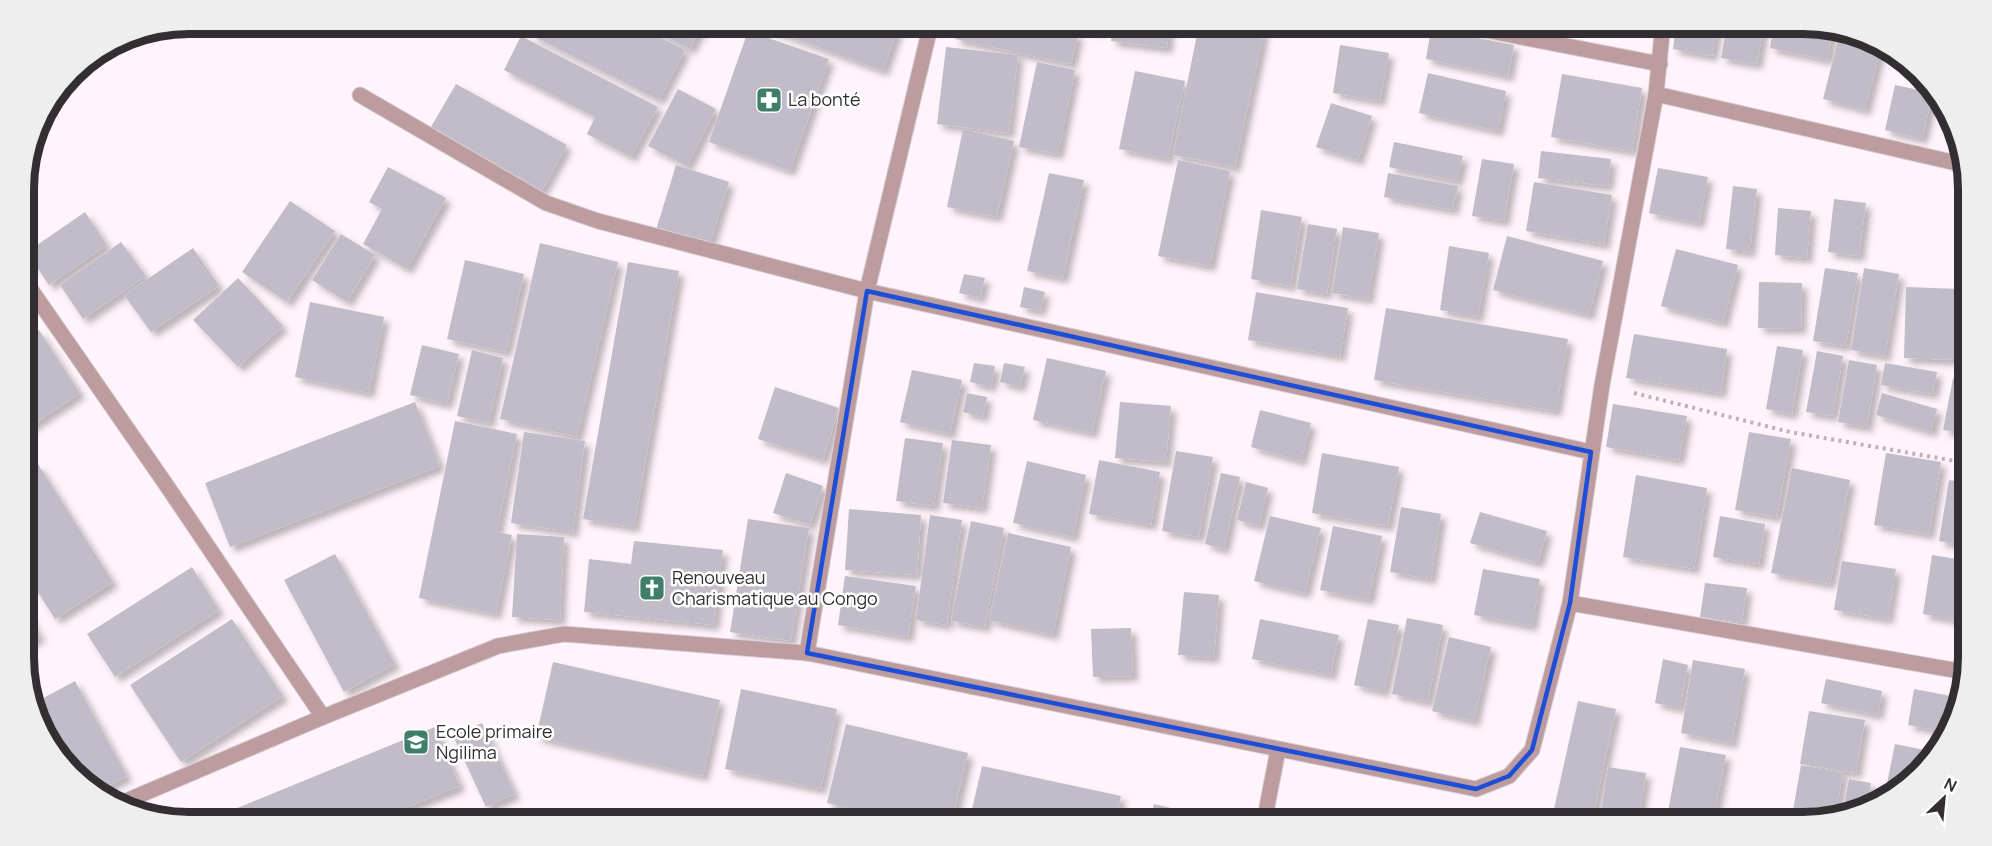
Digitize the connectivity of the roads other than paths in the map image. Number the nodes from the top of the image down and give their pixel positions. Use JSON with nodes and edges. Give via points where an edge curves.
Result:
{"nodes":[{"id":1,"x":1506,"y":34,"type":"edge"},
{"id":2,"x":1663,"y":34,"type":"edge"},
{"id":3,"x":928,"y":35,"type":"edge"},
{"id":4,"x":1660,"y":64,"type":"junction"},
{"id":5,"x":360,"y":94,"type":"dead end"},
{"id":6,"x":1656,"y":94,"type":"junction"},
{"id":7,"x":1955,"y":163,"type":"edge"},
{"id":8,"x":867,"y":291,"type":"junction"},
{"id":9,"x":35,"y":295,"type":"edge"},
{"id":10,"x":1591,"y":452,"type":"junction"},
{"id":11,"x":1570,"y":603,"type":"junction"},
{"id":12,"x":807,"y":653,"type":"junction"},
{"id":13,"x":1957,"y":671,"type":"edge"},
{"id":14,"x":323,"y":717,"type":"junction"},
{"id":15,"x":1278,"y":750,"type":"junction"},
{"id":16,"x":129,"y":800,"type":"edge"},
{"id":17,"x":1266,"y":811,"type":"edge"}],
"edges":[{"from":1,"to":4,"type":"street"},
{"from":2,"to":4,"type":"street"},
{"from":3,"to":8,"type":"street"},
{"from":4,"to":6,"type":"street"},
{"from":5,"to":8,"type":"street","via":[[546,203],[598,221]]},
{"from":6,"to":7,"type":"street"},
{"from":6,"to":10,"type":"street"},
{"from":8,"to":10,"type":"street"},
{"from":8,"to":12,"type":"street"},
{"from":9,"to":14,"type":"street"},
{"from":10,"to":11,"type":"street"},
{"from":11,"to":13,"type":"street"},
{"from":11,"to":15,"type":"street","via":[[1532,750],[1509,776],[1476,789]]},
{"from":12,"to":14,"type":"street","via":[[564,634],[498,646]]},
{"from":12,"to":15,"type":"street"},
{"from":14,"to":16,"type":"street"},
{"from":15,"to":17,"type":"street"}]}
